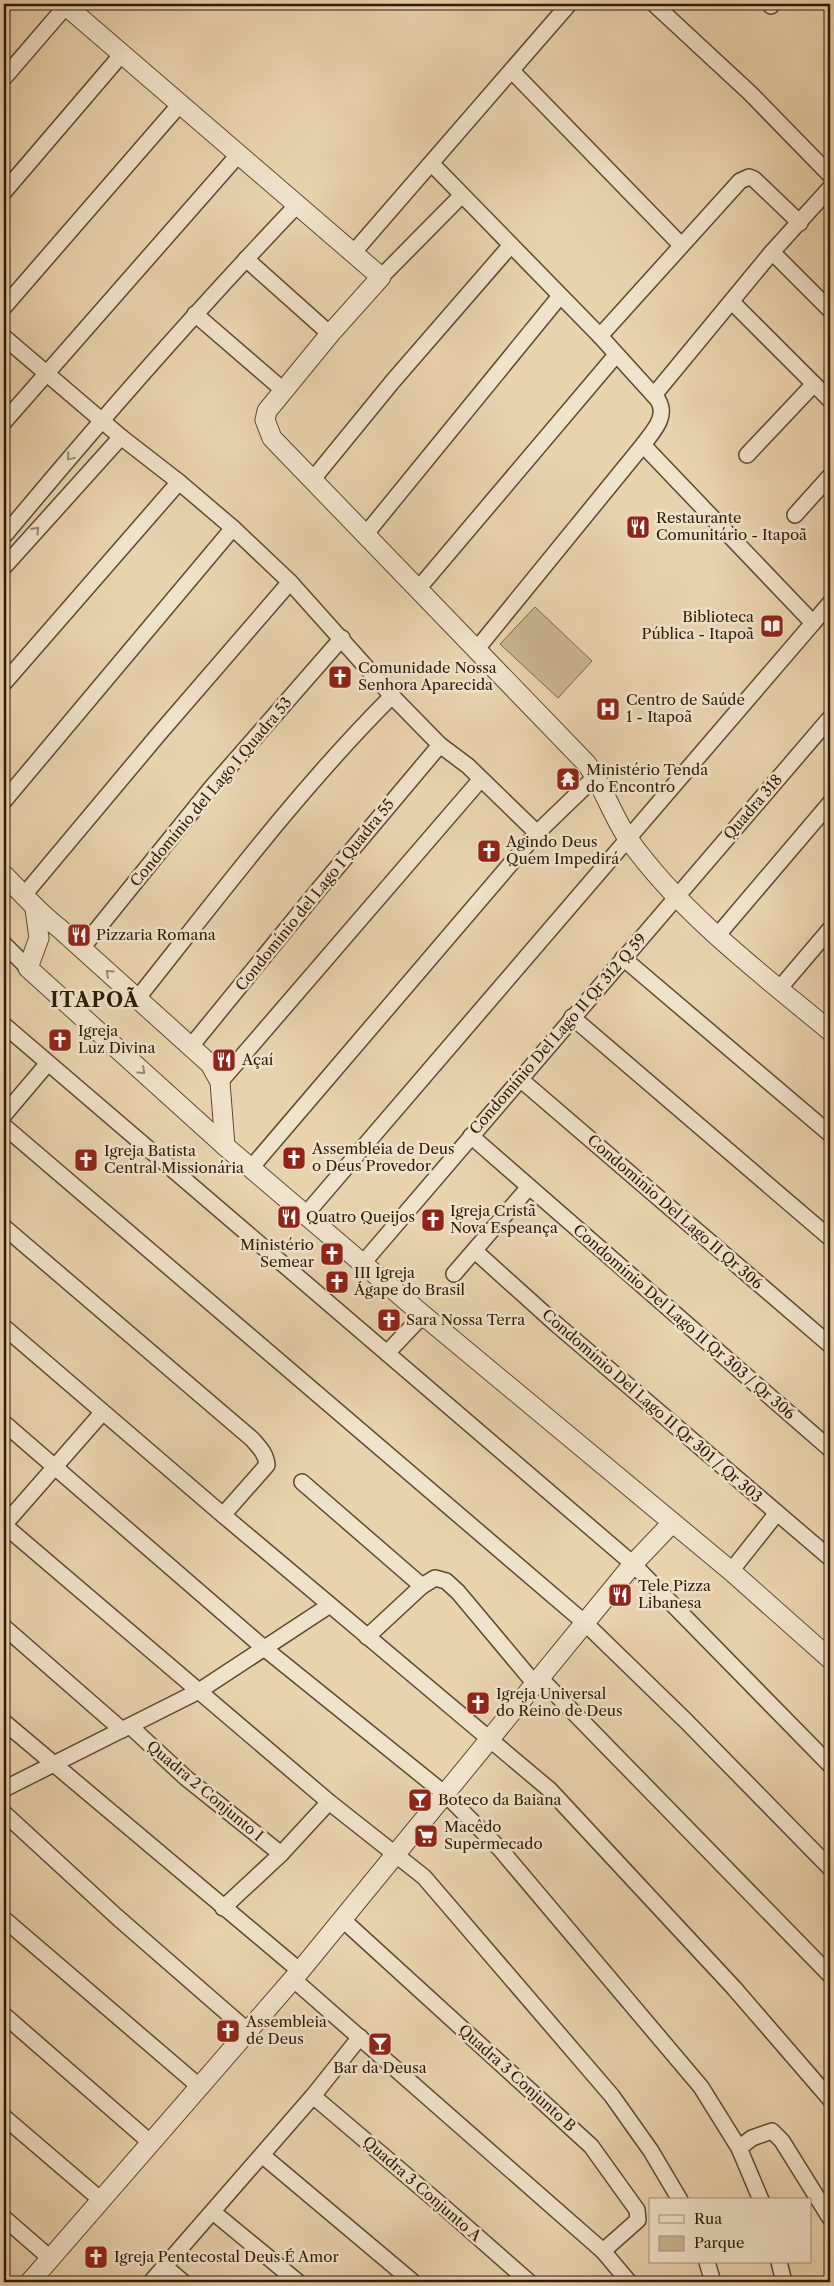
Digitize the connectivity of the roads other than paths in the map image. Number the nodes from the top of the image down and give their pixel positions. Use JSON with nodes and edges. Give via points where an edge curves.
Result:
{"nodes":[{"id":1,"x":569,"y":4,"type":"edge"},
{"id":2,"x":65,"y":5,"type":"edge"},
{"id":3,"x":664,"y":7,"type":"edge"},
{"id":4,"x":122,"y":54,"type":"junction"},
{"id":5,"x":512,"y":72,"type":"junction"},
{"id":6,"x":4,"y":78,"type":"edge"},
{"id":7,"x":181,"y":104,"type":"junction"},
{"id":8,"x":239,"y":154,"type":"junction"},
{"id":9,"x":432,"y":164,"type":"junction"},
{"id":10,"x":830,"y":175,"type":"edge"},
{"id":11,"x":830,"y":188,"type":"edge"},
{"id":12,"x":4,"y":192,"type":"edge"},
{"id":13,"x":462,"y":196,"type":"junction"},
{"id":14,"x":298,"y":204,"type":"junction"},
{"id":15,"x":800,"y":223,"type":"junction"},
{"id":16,"x":511,"y":245,"type":"junction"},
{"id":17,"x":681,"y":246,"type":"junction"},
{"id":18,"x":354,"y":252,"type":"junction"},
{"id":19,"x":772,"y":252,"type":"junction"},
{"id":20,"x":246,"y":259,"type":"junction"},
{"id":21,"x":381,"y":276,"type":"junction"},
{"id":22,"x":560,"y":296,"type":"junction"},
{"id":23,"x":732,"y":302,"type":"junction"},
{"id":24,"x":4,"y":308,"type":"edge"},
{"id":25,"x":830,"y":310,"type":"edge"},
{"id":26,"x":195,"y":314,"type":"junction"},
{"id":27,"x":330,"y":334,"type":"junction"},
{"id":28,"x":600,"y":336,"type":"junction"},
{"id":29,"x":4,"y":337,"type":"edge"},
{"id":30,"x":616,"y":354,"type":"junction"},
{"id":31,"x":46,"y":373,"type":"junction"},
{"id":32,"x":814,"y":384,"type":"junction"},
{"id":33,"x":283,"y":390,"type":"junction"},
{"id":34,"x":654,"y":395,"type":"junction"},
{"id":35,"x":830,"y":400,"type":"edge"},
{"id":36,"x":101,"y":420,"type":"junction"},
{"id":37,"x":4,"y":422,"type":"edge"},
{"id":38,"x":121,"y":437,"type":"junction"},
{"id":39,"x":643,"y":445,"type":"junction"},
{"id":40,"x":747,"y":455,"type":"dead end"},
{"id":41,"x":830,"y":476,"type":"edge"},
{"id":42,"x":313,"y":479,"type":"junction"},
{"id":43,"x":179,"y":482,"type":"junction"},
{"id":44,"x":795,"y":515,"type":"dead end"},
{"id":45,"x":233,"y":528,"type":"junction"},
{"id":46,"x":365,"y":535,"type":"junction"},
{"id":47,"x":4,"y":536,"type":"edge"},
{"id":48,"x":4,"y":567,"type":"edge"},
{"id":49,"x":290,"y":582,"type":"junction"},
{"id":50,"x":418,"y":589,"type":"junction"},
{"id":51,"x":830,"y":603,"type":"edge"},
{"id":52,"x":813,"y":624,"type":"junction"},
{"id":53,"x":342,"y":638,"type":"junction"},
{"id":54,"x":476,"y":650,"type":"junction"},
{"id":55,"x":4,"y":683,"type":"edge"},
{"id":56,"x":392,"y":696,"type":"junction"},
{"id":57,"x":830,"y":718,"type":"edge"},
{"id":58,"x":440,"y":744,"type":"junction"},
{"id":59,"x":596,"y":776,"type":"junction"},
{"id":60,"x":482,"y":780,"type":"junction"},
{"id":61,"x":4,"y":801,"type":"edge"},
{"id":62,"x":830,"y":803,"type":"edge"},
{"id":63,"x":537,"y":833,"type":"junction"},
{"id":64,"x":628,"y":839,"type":"junction"},
{"id":65,"x":4,"y":875,"type":"edge"},
{"id":66,"x":676,"y":897,"type":"junction"},
{"id":67,"x":30,"y":902,"type":"junction"},
{"id":68,"x":59,"y":928,"type":"junction"},
{"id":69,"x":830,"y":928,"type":"edge"},
{"id":70,"x":717,"y":936,"type":"junction"},
{"id":71,"x":39,"y":938,"type":"junction"},
{"id":72,"x":4,"y":944,"type":"edge"},
{"id":73,"x":82,"y":948,"type":"junction"},
{"id":74,"x":623,"y":958,"type":"junction"},
{"id":75,"x":28,"y":968,"type":"junction"},
{"id":76,"x":779,"y":988,"type":"junction"},
{"id":77,"x":137,"y":998,"type":"junction"},
{"id":78,"x":572,"y":1017,"type":"junction"},
{"id":79,"x":4,"y":1025,"type":"edge"},
{"id":80,"x":830,"y":1031,"type":"edge"},
{"id":81,"x":192,"y":1045,"type":"junction"},
{"id":82,"x":48,"y":1063,"type":"junction"},
{"id":83,"x":520,"y":1078,"type":"junction"},
{"id":84,"x":220,"y":1091,"type":"junction"},
{"id":85,"x":185,"y":1111,"type":"junction"},
{"id":86,"x":4,"y":1115,"type":"edge"},
{"id":87,"x":4,"y":1126,"type":"edge"},
{"id":88,"x":830,"y":1134,"type":"edge"},
{"id":89,"x":471,"y":1136,"type":"junction"},
{"id":90,"x":225,"y":1146,"type":"junction"},
{"id":91,"x":250,"y":1168,"type":"junction"},
{"id":92,"x":529,"y":1187,"type":"junction"},
{"id":93,"x":306,"y":1214,"type":"junction"},
{"id":94,"x":4,"y":1227,"type":"edge"},
{"id":95,"x":830,"y":1238,"type":"edge"},
{"id":96,"x":475,"y":1251,"type":"junction"},
{"id":97,"x":363,"y":1263,"type":"junction"},
{"id":98,"x":454,"y":1274,"type":"dead end"},
{"id":99,"x":423,"y":1315,"type":"junction"},
{"id":100,"x":4,"y":1327,"type":"edge"},
{"id":101,"x":830,"y":1345,"type":"edge"},
{"id":102,"x":387,"y":1353,"type":"junction"},
{"id":103,"x":102,"y":1413,"type":"junction"},
{"id":104,"x":4,"y":1423,"type":"edge"},
{"id":105,"x":830,"y":1449,"type":"edge"},
{"id":106,"x":54,"y":1466,"type":"junction"},
{"id":107,"x":302,"y":1482,"type":"dead end"},
{"id":108,"x":777,"y":1513,"type":"junction"},
{"id":109,"x":223,"y":1515,"type":"junction"},
{"id":110,"x":672,"y":1523,"type":"junction"},
{"id":111,"x":4,"y":1525,"type":"edge"},
{"id":112,"x":830,"y":1558,"type":"edge"},
{"id":113,"x":633,"y":1564,"type":"junction"},
{"id":114,"x":731,"y":1571,"type":"junction"},
{"id":115,"x":422,"y":1586,"type":"junction"},
{"id":116,"x":330,"y":1605,"type":"junction"},
{"id":117,"x":585,"y":1623,"type":"junction"},
{"id":118,"x":4,"y":1627,"type":"edge"},
{"id":119,"x":367,"y":1637,"type":"junction"},
{"id":120,"x":264,"y":1648,"type":"junction"},
{"id":121,"x":830,"y":1660,"type":"edge"},
{"id":122,"x":538,"y":1681,"type":"junction"},
{"id":123,"x":199,"y":1691,"type":"junction"},
{"id":124,"x":4,"y":1722,"type":"edge"},
{"id":125,"x":126,"y":1728,"type":"junction"},
{"id":126,"x":490,"y":1739,"type":"junction"},
{"id":127,"x":52,"y":1765,"type":"junction"},
{"id":128,"x":830,"y":1765,"type":"edge"},
{"id":129,"x":4,"y":1789,"type":"edge"},
{"id":130,"x":445,"y":1794,"type":"junction"},
{"id":131,"x":329,"y":1802,"type":"junction"},
{"id":132,"x":4,"y":1813,"type":"edge"},
{"id":133,"x":394,"y":1853,"type":"junction"},
{"id":134,"x":281,"y":1854,"type":"junction"},
{"id":135,"x":830,"y":1868,"type":"edge"},
{"id":136,"x":223,"y":1908,"type":"junction"},
{"id":137,"x":4,"y":1919,"type":"edge"},
{"id":138,"x":342,"y":1919,"type":"junction"},
{"id":139,"x":296,"y":1975,"type":"junction"},
{"id":140,"x":830,"y":1975,"type":"edge"},
{"id":141,"x":4,"y":2016,"type":"edge"},
{"id":142,"x":249,"y":2032,"type":"junction"},
{"id":143,"x":360,"y":2038,"type":"junction"},
{"id":144,"x":200,"y":2087,"type":"junction"},
{"id":145,"x":313,"y":2096,"type":"junction"},
{"id":146,"x":830,"y":2099,"type":"edge"},
{"id":147,"x":4,"y":2117,"type":"edge"},
{"id":148,"x":152,"y":2143,"type":"junction"},
{"id":149,"x":739,"y":2148,"type":"junction"},
{"id":150,"x":262,"y":2155,"type":"junction"},
{"id":151,"x":679,"y":2198,"type":"edge"},
{"id":152,"x":760,"y":2198,"type":"edge"},
{"id":153,"x":101,"y":2200,"type":"junction"},
{"id":154,"x":213,"y":2212,"type":"junction"},
{"id":155,"x":4,"y":2218,"type":"edge"},
{"id":156,"x":830,"y":2218,"type":"edge"},
{"id":157,"x":603,"y":2251,"type":"junction"},
{"id":158,"x":50,"y":2258,"type":"junction"},
{"id":159,"x":708,"y":2264,"type":"edge"},
{"id":160,"x":780,"y":2264,"type":"edge"},
{"id":161,"x":164,"y":2266,"type":"junction"},
{"id":162,"x":30,"y":2282,"type":"edge"},
{"id":163,"x":151,"y":2282,"type":"edge"},
{"id":164,"x":183,"y":2282,"type":"edge"},
{"id":165,"x":298,"y":2282,"type":"edge"},
{"id":166,"x":413,"y":2282,"type":"edge"},
{"id":167,"x":528,"y":2282,"type":"edge"},
{"id":168,"x":629,"y":2282,"type":"edge"},
{"id":169,"x":713,"y":2282,"type":"edge"},
{"id":170,"x":784,"y":2282,"type":"edge"}],
"edges":[{"from":1,"to":5,"type":"street"},
{"from":2,"to":4,"type":"street"},
{"from":2,"to":6,"type":"street"},
{"from":3,"to":10,"type":"street"},
{"from":4,"to":7,"type":"street"},
{"from":4,"to":12,"type":"street"},
{"from":5,"to":9,"type":"street"},
{"from":5,"to":17,"type":"street"},
{"from":7,"to":8,"type":"street"},
{"from":7,"to":24,"type":"street"},
{"from":8,"to":14,"type":"street"},
{"from":8,"to":31,"type":"street"},
{"from":9,"to":13,"type":"street"},
{"from":9,"to":18,"type":"street"},
{"from":11,"to":15,"type":"street"},
{"from":13,"to":16,"type":"street"},
{"from":13,"to":21,"type":"street"},
{"from":14,"to":18,"type":"street"},
{"from":14,"to":20,"type":"street"},
{"from":15,"to":17,"type":"street","via":[[773,195],[749,178],[735,185]]},
{"from":15,"to":19,"type":"street"},
{"from":16,"to":22,"type":"street"},
{"from":16,"to":42,"type":"street"},
{"from":17,"to":28,"type":"street"},
{"from":18,"to":21,"type":"street"},
{"from":19,"to":23,"type":"street"},
{"from":19,"to":25,"type":"street"},
{"from":20,"to":26,"type":"street"},
{"from":20,"to":27,"type":"street"},
{"from":21,"to":27,"type":"street"},
{"from":22,"to":28,"type":"street"},
{"from":22,"to":46,"type":"street"},
{"from":23,"to":32,"type":"street"},
{"from":23,"to":34,"type":"street"},
{"from":26,"to":33,"type":"street"},
{"from":26,"to":36,"type":"street"},
{"from":27,"to":33,"type":"street"},
{"from":28,"to":30,"type":"street"},
{"from":29,"to":31,"type":"street"},
{"from":30,"to":34,"type":"street"},
{"from":30,"to":50,"type":"street"},
{"from":31,"to":36,"type":"street"},
{"from":31,"to":37,"type":"street"},
{"from":32,"to":35,"type":"street"},
{"from":32,"to":40,"type":"street"},
{"from":33,"to":42,"type":"street","via":[[267,411],[268,432]]},
{"from":34,"to":39,"type":"street","via":[[662,406],[662,412]]},
{"from":36,"to":38,"type":"street"},
{"from":36,"to":47,"type":"street","one_way":true},
{"from":38,"to":43,"type":"street"},
{"from":48,"to":38,"type":"street","one_way":true},
{"from":39,"to":52,"type":"street"},
{"from":39,"to":54,"type":"street"},
{"from":41,"to":44,"type":"street"},
{"from":42,"to":46,"type":"street"},
{"from":43,"to":45,"type":"street"},
{"from":43,"to":55,"type":"street"},
{"from":45,"to":49,"type":"street"},
{"from":45,"to":61,"type":"street"},
{"from":46,"to":50,"type":"street"},
{"from":49,"to":53,"type":"street"},
{"from":49,"to":67,"type":"street","via":[[158,735]]},
{"from":50,"to":54,"type":"street"},
{"from":51,"to":52,"type":"street"},
{"from":52,"to":64,"type":"street"},
{"from":53,"to":56,"type":"street"},
{"from":53,"to":73,"type":"street","name":"Condomínio del Lago I Quadra 53","via":[[212,787]]},
{"from":54,"to":59,"type":"street"},
{"from":56,"to":58,"type":"street"},
{"from":56,"to":77,"type":"street","via":[[357,731],[246,861]]},
{"from":57,"to":66,"type":"street","name":"Quadra 318"},
{"from":58,"to":60,"type":"street"},
{"from":58,"to":81,"type":"street","name":"Condomínio del Lago I Quadra 55"},
{"from":59,"to":63,"type":"street"},
{"from":59,"to":64,"type":"street"},
{"from":60,"to":63,"type":"street"},
{"from":60,"to":84,"type":"street"},
{"from":62,"to":70,"type":"street"},
{"from":63,"to":91,"type":"street"},
{"from":64,"to":66,"type":"street"},
{"from":64,"to":93,"type":"street"},
{"from":65,"to":67,"type":"street"},
{"from":66,"to":70,"type":"street"},
{"from":66,"to":74,"type":"street","name":"Condomínio Del Lago II Qr 312 Q 59"},
{"from":67,"to":68,"type":"street"},
{"from":67,"to":71,"type":"street"},
{"from":68,"to":71,"type":"street"},
{"from":68,"to":73,"type":"street"},
{"from":69,"to":76,"type":"street"},
{"from":70,"to":76,"type":"street"},
{"from":71,"to":75,"type":"street"},
{"from":72,"to":75,"type":"street"},
{"from":77,"to":73,"type":"street","one_way":true},
{"from":74,"to":78,"type":"street","name":"Condomínio Del Lago II Qr 312 Q 59"},
{"from":74,"to":88,"type":"street"},
{"from":75,"to":85,"type":"street","one_way":true},
{"from":76,"to":80,"type":"street"},
{"from":77,"to":81,"type":"street"},
{"from":78,"to":83,"type":"street","name":"Condomínio Del Lago II Qr 312 Q 59"},
{"from":78,"to":95,"type":"street"},
{"from":79,"to":82,"type":"street"},
{"from":81,"to":84,"type":"street","via":[[210,1064]]},
{"from":82,"to":86,"type":"street"},
{"from":82,"to":102,"type":"street"},
{"from":83,"to":89,"type":"street","name":"Condomínio Del Lago II Qr 312 Q 59"},
{"from":83,"to":101,"type":"street","name":"Condomínio Del Lago II Qr 306"},
{"from":84,"to":85,"type":"street","via":[[206,1111]]},
{"from":84,"to":90,"type":"street"},
{"from":85,"to":90,"type":"street"},
{"from":87,"to":117,"type":"street"},
{"from":89,"to":92,"type":"street","name":"Condomínio Del Lago II Qr 303 / Qr 306"},
{"from":89,"to":97,"type":"street","name":"Condomínio Del Lago II Qr 312 Q 59"},
{"from":90,"to":91,"type":"street"},
{"from":91,"to":93,"type":"street"},
{"from":92,"to":96,"type":"street"},
{"from":92,"to":105,"type":"street","name":"Condomínio Del Lago II Qr 303 / Qr 306"},
{"from":93,"to":97,"type":"street"},
{"from":94,"to":109,"type":"street","via":[[261,1448],[267,1465]]},
{"from":96,"to":98,"type":"street"},
{"from":96,"to":108,"type":"street","name":"Condomínio Del Lago II Qr 301 / Qr 303"},
{"from":97,"to":99,"type":"street"},
{"from":99,"to":102,"type":"street"},
{"from":99,"to":110,"type":"street"},
{"from":100,"to":103,"type":"street"},
{"from":102,"to":113,"type":"street"},
{"from":103,"to":106,"type":"street"},
{"from":103,"to":109,"type":"street"},
{"from":104,"to":106,"type":"street"},
{"from":106,"to":111,"type":"street"},
{"from":106,"to":120,"type":"street"},
{"from":107,"to":115,"type":"street"},
{"from":108,"to":112,"type":"street","name":"Condomínio Del Lago II Qr 301 / Qr 303"},
{"from":108,"to":114,"type":"street"},
{"from":109,"to":116,"type":"street"},
{"from":110,"to":113,"type":"street"},
{"from":110,"to":114,"type":"street"},
{"from":111,"to":123,"type":"street"},
{"from":113,"to":117,"type":"street"},
{"from":113,"to":128,"type":"street"},
{"from":114,"to":121,"type":"street"},
{"from":115,"to":119,"type":"street"},
{"from":115,"to":122,"type":"street","via":[[435,1578],[446,1582]]},
{"from":116,"to":119,"type":"street"},
{"from":116,"to":120,"type":"street"},
{"from":117,"to":122,"type":"street"},
{"from":117,"to":135,"type":"street"},
{"from":118,"to":125,"type":"street","name":"Quadra 2 Conjunto I"},
{"from":119,"to":126,"type":"street"},
{"from":120,"to":123,"type":"street"},
{"from":120,"to":130,"type":"street"},
{"from":122,"to":126,"type":"street"},
{"from":122,"to":140,"type":"street"},
{"from":123,"to":125,"type":"street"},
{"from":123,"to":131,"type":"street"},
{"from":124,"to":127,"type":"street"},
{"from":125,"to":127,"type":"street"},
{"from":125,"to":134,"type":"street","name":"Quadra 2 Conjunto I"},
{"from":126,"to":130,"type":"street"},
{"from":126,"to":146,"type":"street","via":[[550,1790],[734,1988]]},
{"from":127,"to":129,"type":"street"},
{"from":127,"to":136,"type":"street"},
{"from":130,"to":133,"type":"street"},
{"from":130,"to":149,"type":"street","via":[[500,1850],[671,2050],[701,2087]]},
{"from":131,"to":133,"type":"street"},
{"from":131,"to":134,"type":"street"},
{"from":132,"to":142,"type":"street"},
{"from":133,"to":138,"type":"street"},
{"from":133,"to":151,"type":"street","via":[[437,1890],[612,2096]]},
{"from":134,"to":136,"type":"street"},
{"from":136,"to":139,"type":"street"},
{"from":137,"to":144,"type":"street"},
{"from":138,"to":139,"type":"street"},
{"from":138,"to":157,"type":"street","name":"Quadra 3 Conjunto B","via":[[591,2146],[637,2210],[638,2220],[634,2225]]},
{"from":139,"to":142,"type":"street"},
{"from":139,"to":143,"type":"street"},
{"from":141,"to":148,"type":"street"},
{"from":142,"to":144,"type":"street"},
{"from":143,"to":145,"type":"street"},
{"from":143,"to":157,"type":"street"},
{"from":144,"to":148,"type":"street"},
{"from":145,"to":150,"type":"street"},
{"from":145,"to":167,"type":"street","name":"Quadra 3 Conjunto A"},
{"from":147,"to":153,"type":"street"},
{"from":148,"to":153,"type":"street"},
{"from":149,"to":152,"type":"street"},
{"from":149,"to":156,"type":"street","via":[[752,2138],[772,2131],[782,2141]]},
{"from":150,"to":154,"type":"street"},
{"from":150,"to":166,"type":"street"},
{"from":153,"to":158,"type":"street"},
{"from":154,"to":161,"type":"street"},
{"from":154,"to":165,"type":"street"},
{"from":155,"to":158,"type":"street"},
{"from":157,"to":168,"type":"street"},
{"from":158,"to":162,"type":"street"},
{"from":159,"to":169,"type":"street"},
{"from":160,"to":170,"type":"street"},
{"from":161,"to":163,"type":"street"},
{"from":161,"to":164,"type":"street"}]}
